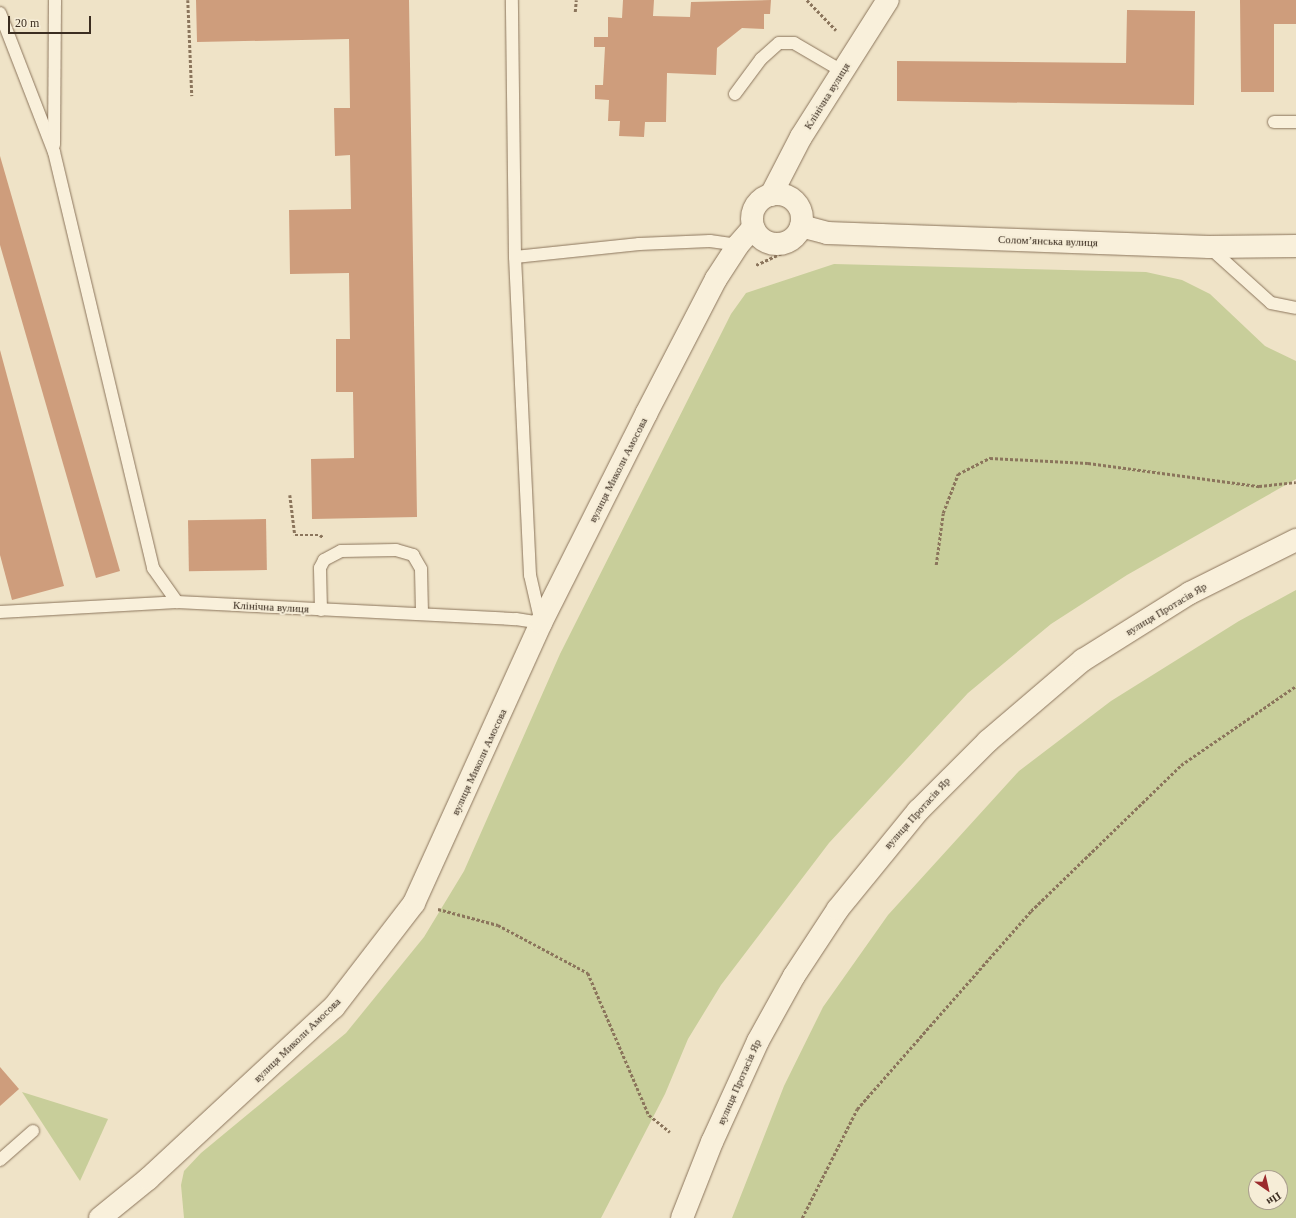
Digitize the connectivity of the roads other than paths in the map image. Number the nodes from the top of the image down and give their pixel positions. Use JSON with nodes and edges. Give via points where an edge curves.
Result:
{"nodes":[{"id":1,"x":55,"y":0,"type":"edge"},
{"id":2,"x":512,"y":0,"type":"edge"},
{"id":3,"x":888,"y":0,"type":"edge"},
{"id":4,"x":0,"y":13,"type":"edge"},
{"id":5,"x":842,"y":71,"type":"junction"},
{"id":6,"x":735,"y":94,"type":"dead end"},
{"id":7,"x":1274,"y":122,"type":"dead end"},
{"id":8,"x":1296,"y":122,"type":"edge"},
{"id":9,"x":54,"y":152,"type":"junction"},
{"id":10,"x":771,"y":195,"type":"junction"},
{"id":11,"x":801,"y":226,"type":"junction"},
{"id":12,"x":753,"y":228,"type":"junction"},
{"id":13,"x":738,"y":245,"type":"junction"},
{"id":14,"x":1296,"y":246,"type":"edge"},
{"id":15,"x":1209,"y":247,"type":"junction"},
{"id":16,"x":515,"y":258,"type":"junction"},
{"id":17,"x":1296,"y":308,"type":"edge"},
{"id":18,"x":1296,"y":540,"type":"edge"},
{"id":19,"x":177,"y":602,"type":"junction"},
{"id":20,"x":321,"y":610,"type":"junction"},
{"id":21,"x":0,"y":612,"type":"edge"},
{"id":22,"x":422,"y":614,"type":"junction"},
{"id":23,"x":541,"y":623,"type":"junction"},
{"id":24,"x":33,"y":1131,"type":"dead end"},
{"id":25,"x":0,"y":1160,"type":"edge"},
{"id":26,"x":100,"y":1218,"type":"edge"},
{"id":27,"x":682,"y":1218,"type":"edge"}],
"edges":[{"from":1,"to":9,"type":"lane"},
{"from":2,"to":16,"type":"lane"},
{"from":3,"to":5,"type":"street","name":"Клінічна вулиця"},
{"from":4,"to":9,"type":"lane"},
{"from":5,"to":6,"type":"lane","via":[[794,43],[779,44],[761,59]]},
{"from":5,"to":10,"type":"street","name":"Клінічна вулиця","via":[[797,143]]},
{"from":7,"to":8,"type":"lane"},
{"from":9,"to":19,"type":"lane","via":[[147,548],[153,568]]},
{"from":10,"to":11,"type":"street","via":[[788,197],[795,202],[800,209]]},
{"from":10,"to":12,"type":"street","via":[[757,204],[751,220]]},
{"from":11,"to":12,"type":"street","via":[[792,240],[777,245],[762,240]]},
{"from":11,"to":15,"type":"street","name":"Соломʼянська вулиця","via":[[827,233]]},
{"from":12,"to":13,"type":"street","name":"вулиця Миколи Амосова"},
{"from":13,"to":16,"type":"lane","via":[[710,241],[639,244]]},
{"from":13,"to":23,"type":"street","name":"вулиця Миколи Амосова","via":[[716,279]]},
{"from":14,"to":15,"type":"street","name":"Соломʼянська вулиця"},
{"from":15,"to":17,"type":"lane","via":[[1272,303]]},
{"from":16,"to":23,"type":"lane","via":[[530,575]]},
{"from":18,"to":27,"type":"street","name":"вулиця Протасів Яр","via":[[1190,593],[1083,660],[988,741],[918,811],[838,909],[794,976],[758,1041],[712,1142]]},
{"from":19,"to":20,"type":"lane","name":"Клінічна вулиця"},
{"from":19,"to":21,"type":"lane","name":"Клінічна вулиця"},
{"from":20,"to":22,"type":"lane","name":"Клінічна вулиця"},
{"from":20,"to":22,"type":"lane","via":[[320,568],[324,560],[341,551],[396,550],[413,555],[421,568]]},
{"from":22,"to":23,"type":"lane","name":"Клінічна вулиця"},
{"from":23,"to":26,"type":"street","name":"вулиця Миколи Амосова","via":[[414,903],[334,1007],[148,1179]]},
{"from":24,"to":25,"type":"lane"}]}
